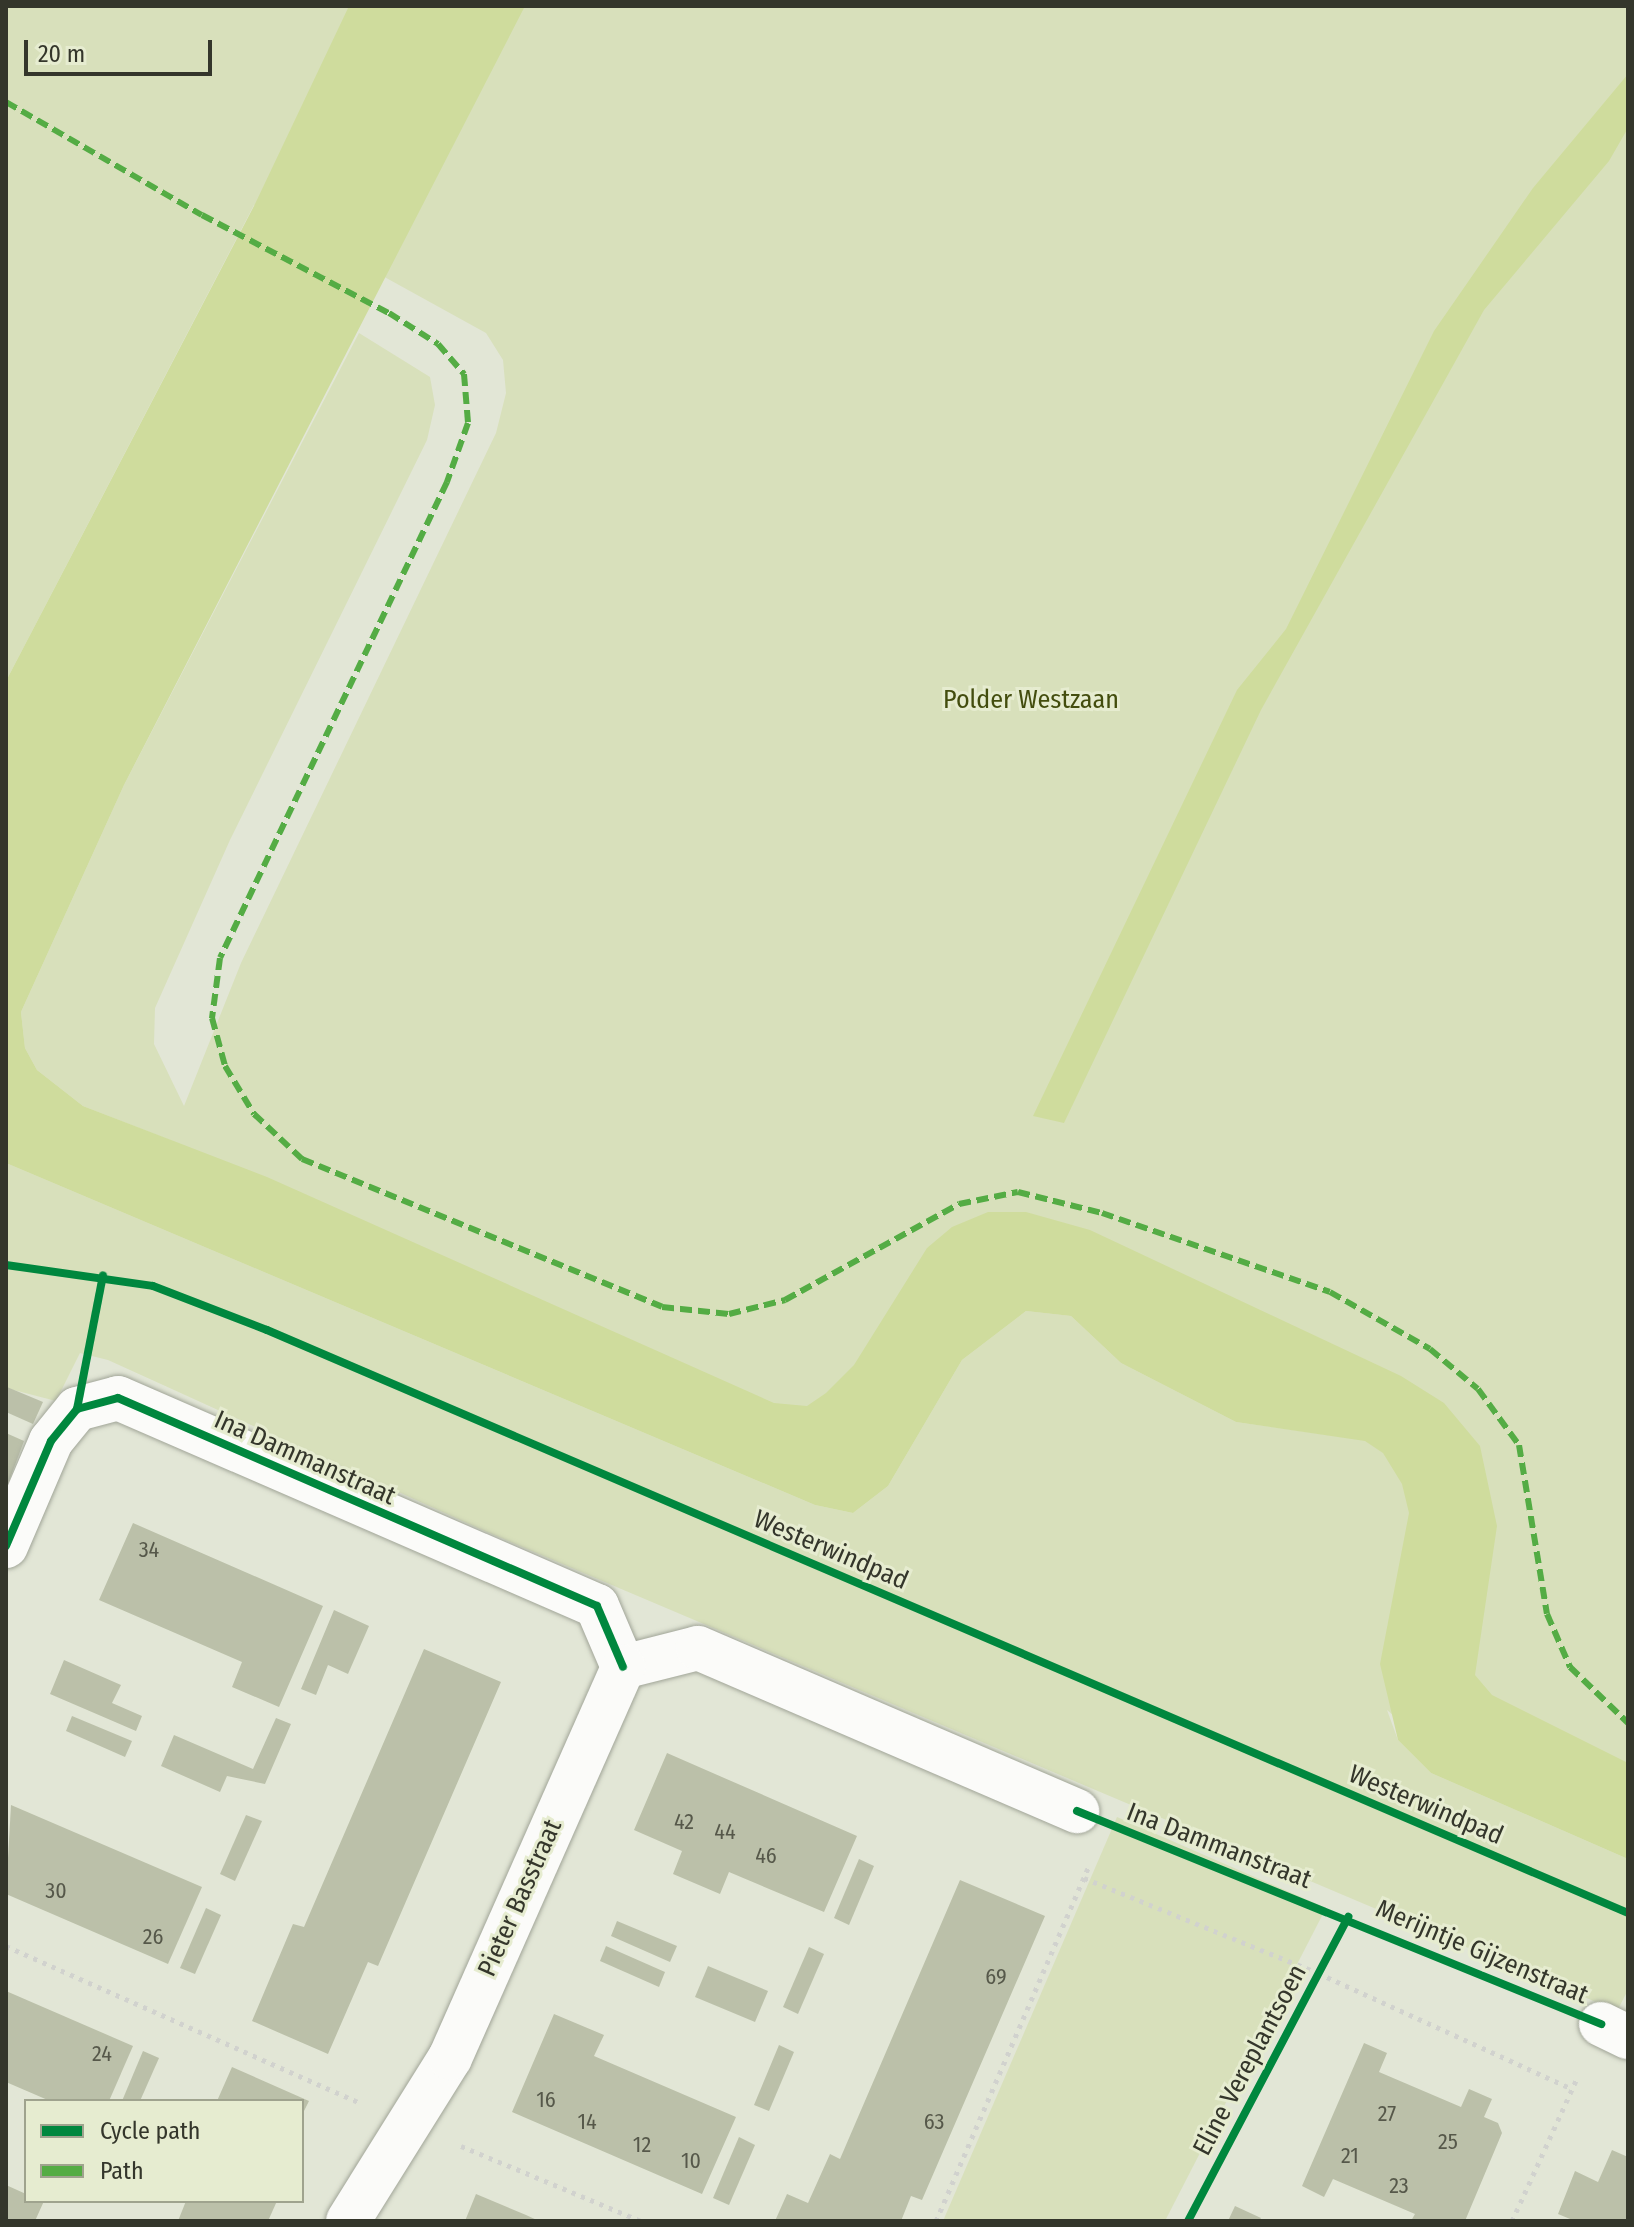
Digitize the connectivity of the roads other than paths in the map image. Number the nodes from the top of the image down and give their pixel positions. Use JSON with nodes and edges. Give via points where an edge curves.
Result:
{"nodes":[{"id":1,"x":6,"y":1546,"type":"edge"},
{"id":2,"x":623,"y":1667,"type":"junction"},
{"id":3,"x":1092,"y":1817,"type":"road end"},
{"id":4,"x":348,"y":2221,"type":"edge"}],
"edges":[{"from":1,"to":2,"type":"street","name":"Ina Dammanstraat","via":[[51,1441],[77,1409],[118,1398],[597,1606]]},
{"from":2,"to":3,"type":"street","via":[[698,1648]]},
{"from":2,"to":4,"type":"street","name":"Pieter Basstraat","via":[[450,2058]]}]}
